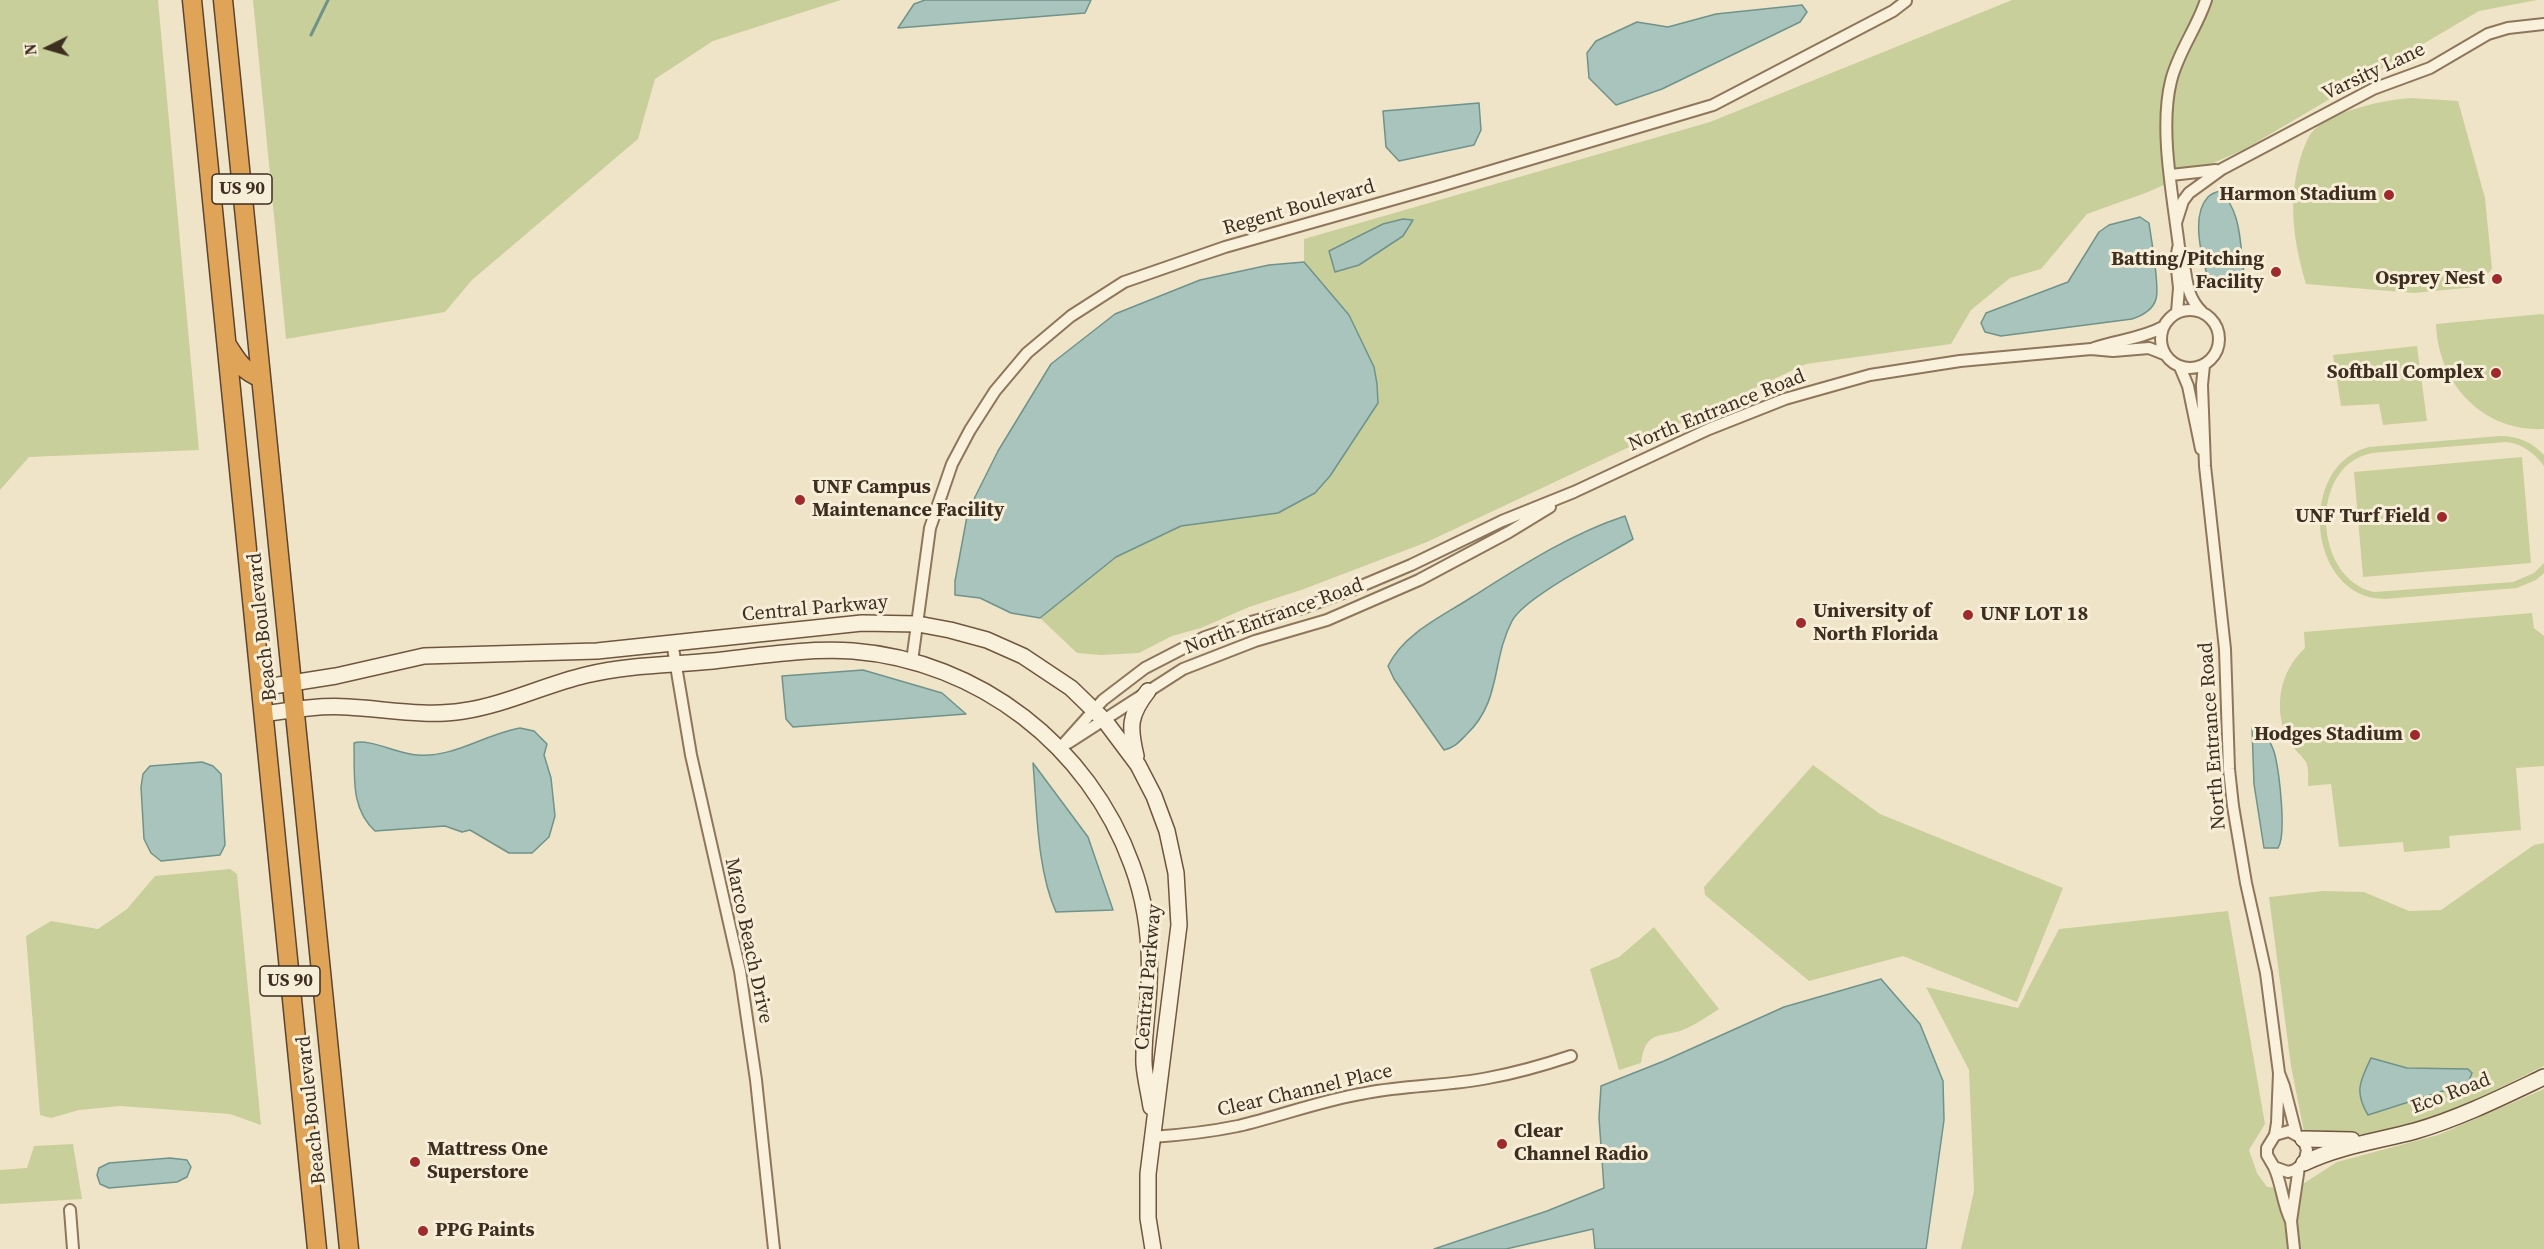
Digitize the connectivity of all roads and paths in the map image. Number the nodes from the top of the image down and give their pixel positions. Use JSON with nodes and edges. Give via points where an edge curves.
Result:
{"nodes":[{"id":1,"x":192,"y":0,"type":"edge"},
{"id":2,"x":223,"y":0,"type":"edge"},
{"id":3,"x":2206,"y":0,"type":"edge"},
{"id":4,"x":1906,"y":1,"type":"edge"},
{"id":5,"x":2544,"y":24,"type":"edge"},
{"id":6,"x":2223,"y":169,"type":"junction"},
{"id":7,"x":2171,"y":175,"type":"junction"},
{"id":8,"x":2176,"y":223,"type":"junction"},
{"id":9,"x":2178,"y":247,"type":"junction"},
{"id":10,"x":2177,"y":312,"type":"junction"},
{"id":11,"x":2202,"y":312,"type":"junction"},
{"id":12,"x":2163,"y":327,"type":"junction"},
{"id":13,"x":225,"y":341,"type":"junction"},
{"id":14,"x":2091,"y":349,"type":"junction"},
{"id":15,"x":2164,"y":354,"type":"junction"},
{"id":16,"x":2204,"y":365,"type":"junction"},
{"id":17,"x":2180,"y":367,"type":"junction"},
{"id":18,"x":261,"y":378,"type":"junction"},
{"id":19,"x":231,"y":400,"type":"junction"},
{"id":20,"x":2205,"y":466,"type":"junction"},
{"id":21,"x":1574,"y":492,"type":"junction"},
{"id":22,"x":1350,"y":590,"type":"junction"},
{"id":23,"x":1376,"y":599,"type":"junction"},
{"id":24,"x":918,"y":624,"type":"junction"},
{"id":25,"x":672,"y":642,"type":"junction"},
{"id":26,"x":912,"y":661,"type":"junction"},
{"id":27,"x":676,"y":664,"type":"junction"},
{"id":28,"x":292,"y":683,"type":"junction"},
{"id":29,"x":260,"y":688,"type":"junction"},
{"id":30,"x":1148,"y":691,"type":"junction"},
{"id":31,"x":1094,"y":708,"type":"junction"},
{"id":32,"x":294,"y":710,"type":"junction"},
{"id":33,"x":262,"y":714,"type":"junction"},
{"id":34,"x":1105,"y":721,"type":"junction"},
{"id":35,"x":1060,"y":748,"type":"junction"},
{"id":36,"x":1138,"y":765,"type":"junction"},
{"id":37,"x":1571,"y":1056,"type":"dead end"},
{"id":38,"x":2279,"y":1073,"type":"junction"},
{"id":39,"x":2544,"y":1077,"type":"edge"},
{"id":40,"x":1153,"y":1130,"type":"junction"},
{"id":41,"x":2275,"y":1135,"type":"junction"},
{"id":42,"x":2299,"y":1136,"type":"junction"},
{"id":43,"x":2370,"y":1140,"type":"junction"},
{"id":44,"x":2302,"y":1165,"type":"junction"},
{"id":45,"x":2274,"y":1167,"type":"junction"},
{"id":46,"x":69,"y":1210,"type":"dead end"},
{"id":47,"x":2291,"y":1221,"type":"junction"},
{"id":48,"x":73,"y":1249,"type":"edge"},
{"id":49,"x":317,"y":1249,"type":"edge"},
{"id":50,"x":349,"y":1249,"type":"edge"},
{"id":51,"x":774,"y":1249,"type":"edge"},
{"id":52,"x":1153,"y":1249,"type":"edge"},
{"id":53,"x":2294,"y":1249,"type":"edge"}],
"edges":[{"from":1,"to":13,"type":"highway","number":"US 90"},
{"from":2,"to":18,"type":"highway","name":"Beach Boulevard","number":"US 90"},
{"from":3,"to":7,"type":"street","via":[[2180,51],[2169,91],[2166,126]]},
{"from":4,"to":24,"type":"street","name":"Regent Boulevard","via":[[1713,105],[1225,247],[1115,287],[1071,316],[1027,353],[995,391],[970,430],[952,464],[930,528]]},
{"from":5,"to":6,"type":"street","name":"Varsity Lane","via":[[2488,34],[2430,68],[2373,89]]},
{"from":6,"to":7,"type":"street","name":"Varsity Lane"},
{"from":6,"to":8,"type":"street","name":"Varsity Lane","via":[[2189,193]]},
{"from":7,"to":8,"type":"street"},
{"from":8,"to":9,"type":"street"},
{"from":9,"to":10,"type":"street"},
{"from":9,"to":11,"type":"street","via":[[2185,263],[2188,294]]},
{"from":10,"to":11,"type":"street"},
{"from":10,"to":12,"type":"street"},
{"from":11,"to":16,"type":"street","via":[[2213,321],[2219,336],[2217,352]]},
{"from":12,"to":14,"type":"street"},
{"from":12,"to":15,"type":"street"},
{"from":13,"to":18,"type":"highway","via":[[240,366]]},
{"from":13,"to":19,"type":"highway","number":"US 90"},
{"from":14,"to":15,"type":"street","via":[[2149,348]]},
{"from":14,"to":21,"type":"street","name":"North Entrance Road","via":[[1960,361],[1842,382],[1757,409]]},
{"from":15,"to":17,"type":"street"},
{"from":16,"to":17,"type":"street"},
{"from":16,"to":20,"type":"street"},
{"from":17,"to":20,"type":"street","via":[[2188,386]]},
{"from":18,"to":19,"type":"highway","via":[[239,389]]},
{"from":18,"to":28,"type":"highway","name":"Beach Boulevard","number":"US 90"},
{"from":19,"to":29,"type":"highway","number":"US 90"},
{"from":20,"to":38,"type":"street","name":"North Entrance Road","via":[[2225,649],[2233,806],[2266,973]]},
{"from":21,"to":22,"type":"street","name":"North Entrance Road"},
{"from":21,"to":23,"type":"street","name":"North Entrance Road","via":[[1509,532]]},
{"from":22,"to":23,"type":"street"},
{"from":22,"to":31,"type":"street","name":"North Entrance Road","via":[[1205,637],[1145,668]]},
{"from":23,"to":30,"type":"street","name":"North Entrance Road","via":[[1327,620],[1209,657]]},
{"from":24,"to":25,"type":"street","name":"Central Parkway","via":[[862,623]]},
{"from":24,"to":26,"type":"street","name":"Regent Boulevard"},
{"from":24,"to":31,"type":"street","name":"Central Parkway","via":[[987,640],[1023,656]]},
{"from":25,"to":27,"type":"street","name":"Marco Beach Drive"},
{"from":25,"to":28,"type":"street","name":"Central Parkway","via":[[597,651],[424,656]]},
{"from":26,"to":27,"type":"street","name":"Central Parkway","via":[[882,654],[824,650]]},
{"from":26,"to":35,"type":"street","name":"Central Parkway","via":[[984,690],[1018,712]]},
{"from":27,"to":32,"type":"street","name":"Central Parkway","via":[[587,674],[464,711],[429,714],[344,706]]},
{"from":27,"to":51,"type":"street","name":"Marco Beach Drive","via":[[691,755],[740,971]]},
{"from":28,"to":29,"type":"street","name":"Central Parkway"},
{"from":28,"to":32,"type":"highway","name":"Beach Boulevard","number":"US 90"},
{"from":29,"to":33,"type":"highway","number":"US 90"},
{"from":30,"to":34,"type":"street","name":"North Entrance Road"},
{"from":30,"to":36,"type":"street","via":[[1131,722]]},
{"from":31,"to":34,"type":"street","name":"Central Parkway"},
{"from":31,"to":35,"type":"street","name":"North Entrance Road"},
{"from":32,"to":33,"type":"street","name":"Central Parkway"},
{"from":32,"to":50,"type":"highway","name":"Beach Boulevard","number":"US 90"},
{"from":33,"to":49,"type":"highway","number":"US 90"},
{"from":34,"to":35,"type":"street","name":"North Entrance Road"},
{"from":34,"to":36,"type":"street","name":"Central Parkway"},
{"from":35,"to":40,"type":"street","name":"Central Parkway","via":[[1105,807],[1122,839],[1141,894],[1149,950],[1144,1066]]},
{"from":36,"to":40,"type":"street","name":"Central Parkway","via":[[1167,831],[1176,873],[1178,914],[1174,975]]},
{"from":37,"to":40,"type":"street","name":"Clear Channel Place","via":[[1486,1079],[1364,1093],[1198,1134]]},
{"from":38,"to":41,"type":"street"},
{"from":38,"to":42,"type":"street"},
{"from":39,"to":43,"type":"street","name":"Eco Road","via":[[2460,1115],[2415,1131]]},
{"from":40,"to":52,"type":"street","name":"Central Parkway","via":[[1148,1218]]},
{"from":41,"to":42,"type":"street","via":[[2282,1132]]},
{"from":41,"to":45,"type":"street","via":[[2267,1148]]},
{"from":42,"to":43,"type":"street","name":"Eco Road","via":[[2310,1141]]},
{"from":42,"to":44,"type":"street","via":[[2307,1150]]},
{"from":43,"to":44,"type":"street","name":"Eco Road"},
{"from":44,"to":45,"type":"street","via":[[2288,1172]]},
{"from":44,"to":47,"type":"street"},
{"from":45,"to":47,"type":"street"},
{"from":46,"to":48,"type":"street"},
{"from":47,"to":53,"type":"street"}]}
